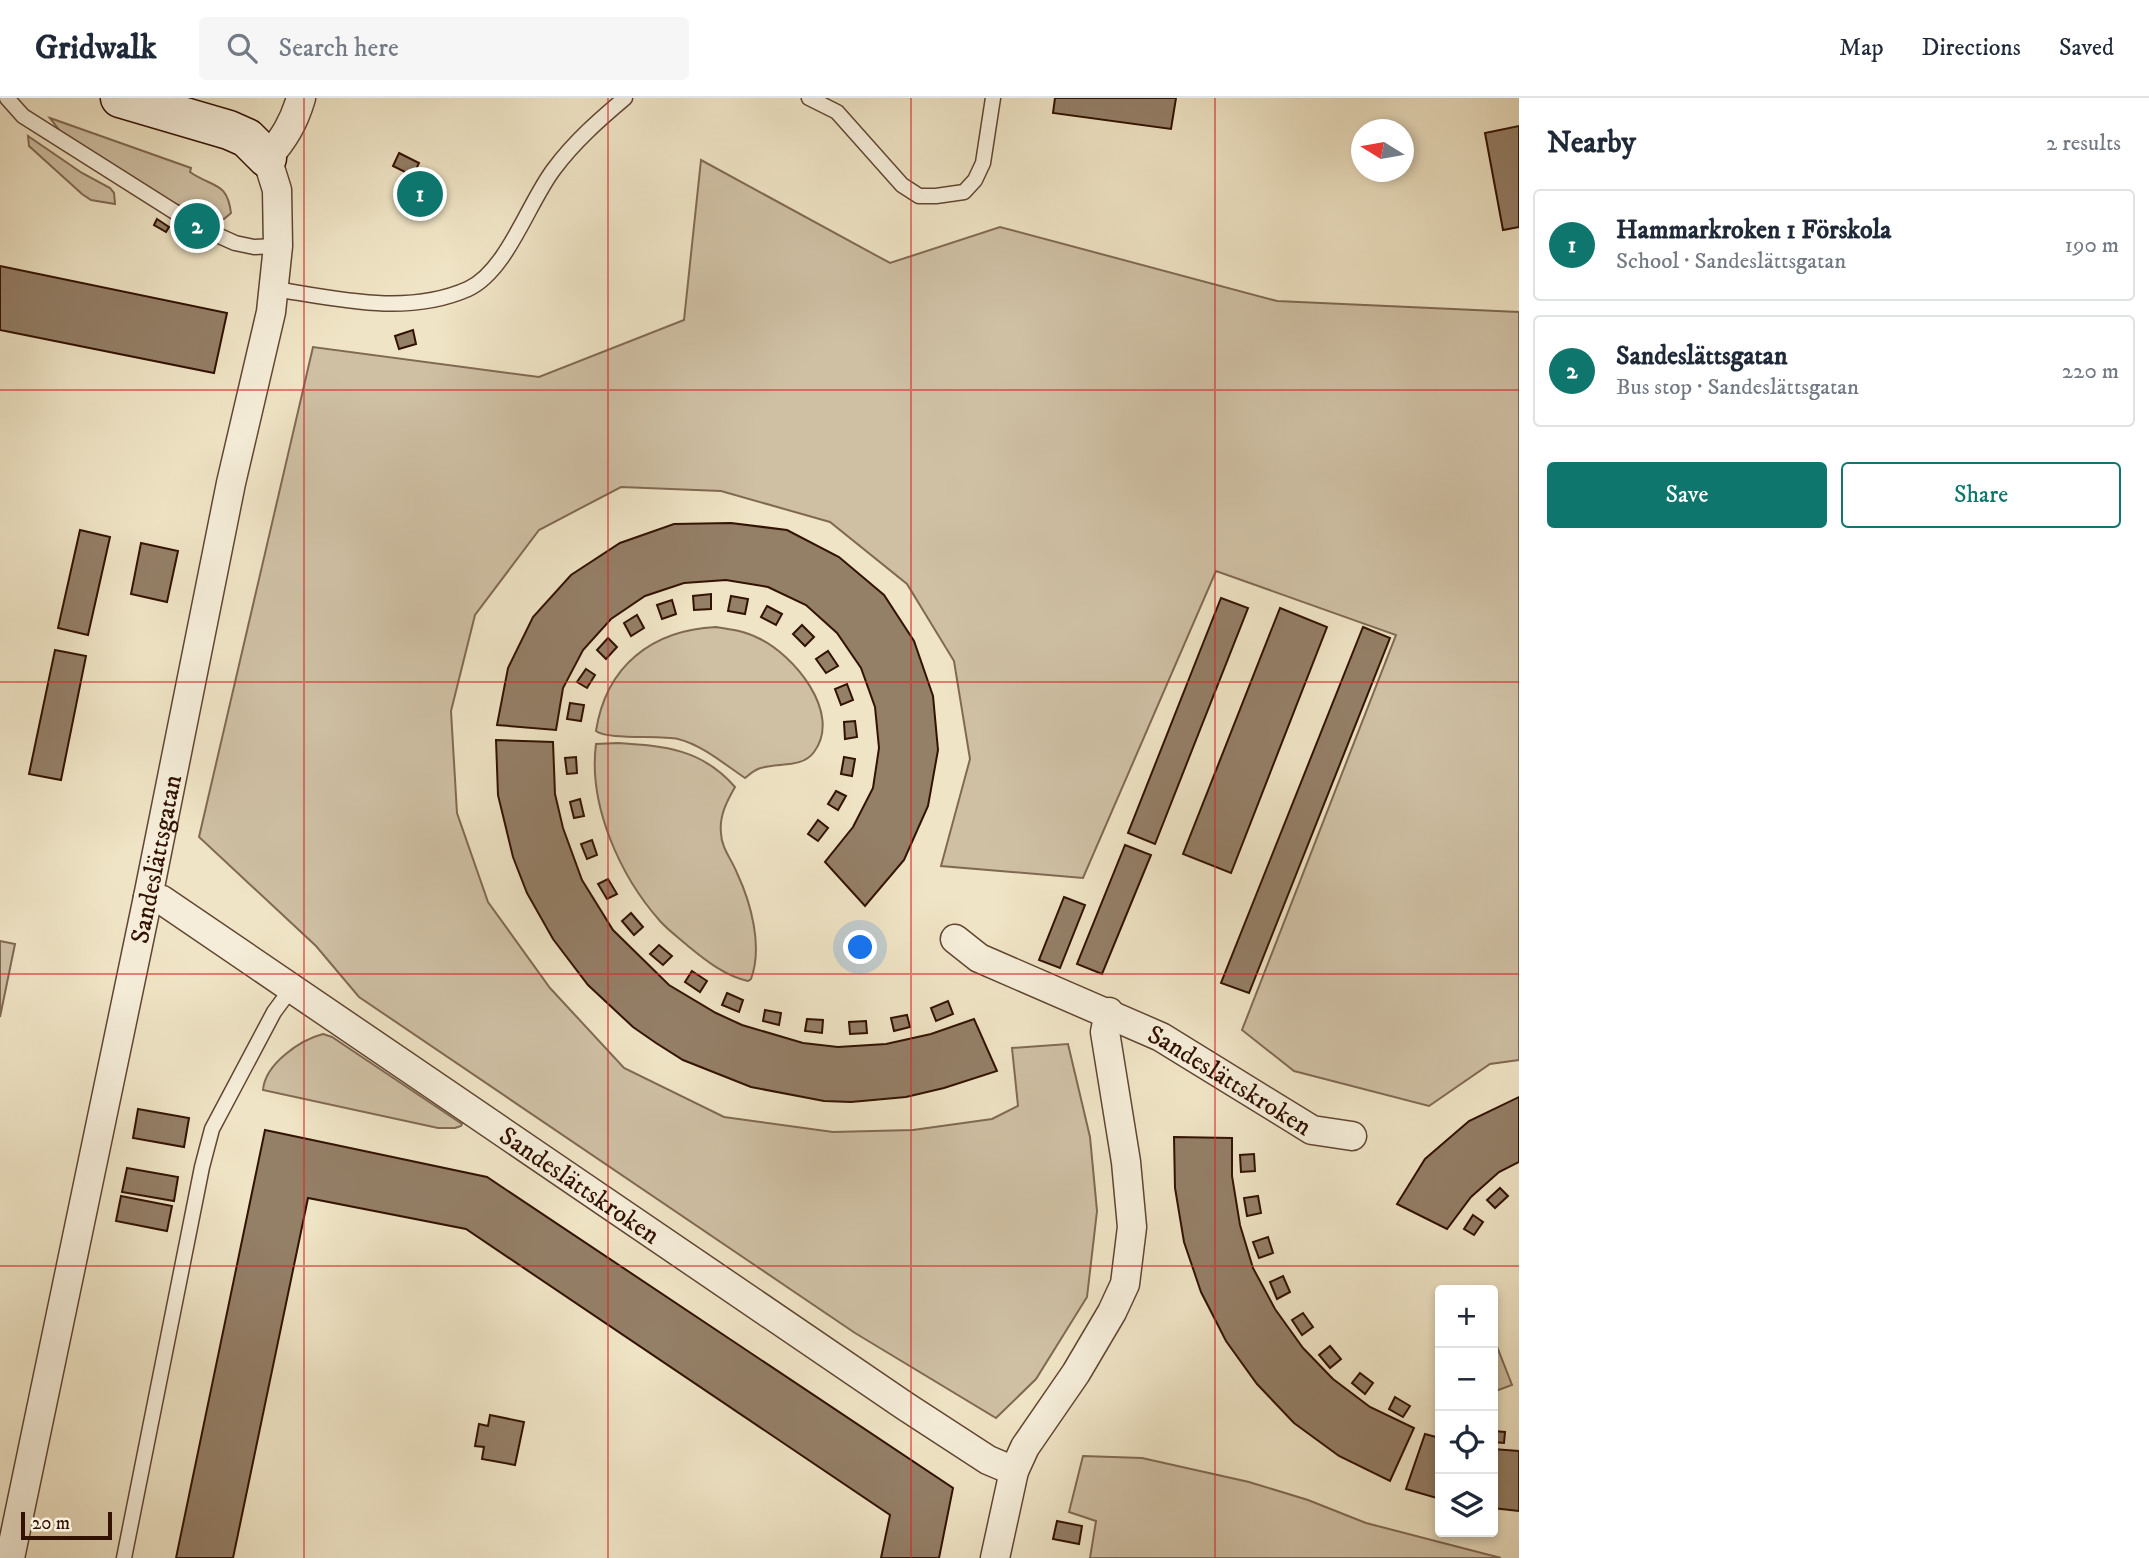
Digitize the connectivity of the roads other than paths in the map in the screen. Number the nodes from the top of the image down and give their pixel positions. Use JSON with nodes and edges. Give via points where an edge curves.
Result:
{"nodes":[{"id":1,"x":7,"y":98,"type":"edge"},
{"id":2,"x":120,"y":98,"type":"edge"},
{"id":3,"x":301,"y":98,"type":"edge"},
{"id":4,"x":625,"y":98,"type":"edge"},
{"id":5,"x":809,"y":98,"type":"edge"},
{"id":6,"x":993,"y":98,"type":"edge"},
{"id":7,"x":267,"y":158,"type":"junction"},
{"id":8,"x":278,"y":246,"type":"junction"},
{"id":9,"x":275,"y":289,"type":"junction"},
{"id":10,"x":148,"y":897,"type":"junction"},
{"id":11,"x":954,"y":939,"type":"dead end"},
{"id":12,"x":291,"y":989,"type":"junction"},
{"id":13,"x":1109,"y":1012,"type":"junction"},
{"id":14,"x":1352,"y":1136,"type":"dead end"},
{"id":15,"x":1014,"y":1471,"type":"junction"},
{"id":16,"x":10,"y":1558,"type":"edge"},
{"id":17,"x":124,"y":1558,"type":"edge"},
{"id":18,"x":995,"y":1558,"type":"edge"}],
"edges":[{"from":1,"to":8,"type":"lane","via":[[23,116],[197,226],[235,243]]},
{"from":2,"to":7,"type":"street","via":[[229,130],[247,138]]},
{"from":3,"to":7,"type":"street","via":[[284,140]]},
{"from":4,"to":9,"type":"lane","via":[[597,121],[554,169],[512,244],[471,288],[405,304]]},
{"from":5,"to":6,"type":"lane","via":[[837,112],[902,185],[919,195],[936,196],[964,192],[975,180],[984,163]]},
{"from":7,"to":8,"type":"street","name":"Sandeslättsgatan","via":[[277,190]]},
{"from":8,"to":9,"type":"street","name":"Sandeslättsgatan"},
{"from":9,"to":10,"type":"street","name":"Sandeslättsgatan"},
{"from":10,"to":12,"type":"street","name":"Sandeslättskroken","via":[[162,900]]},
{"from":10,"to":16,"type":"street","name":"Sandeslättsgatan"},
{"from":11,"to":13,"type":"street","name":"Sandeslättskroken","via":[[979,958]]},
{"from":12,"to":15,"type":"street","name":"Sandeslättskroken","via":[[905,1406],[988,1460]]},
{"from":12,"to":17,"type":"lane","via":[[274,1012],[212,1129]]},
{"from":13,"to":14,"type":"street","name":"Sandeslättskroken","via":[[1161,1037],[1312,1130]]},
{"from":13,"to":15,"type":"street","name":"Sandeslättskroken","via":[[1105,1032],[1132,1227],[1125,1284]]},
{"from":15,"to":18,"type":"street","name":"Sandeslättskroken"}]}
